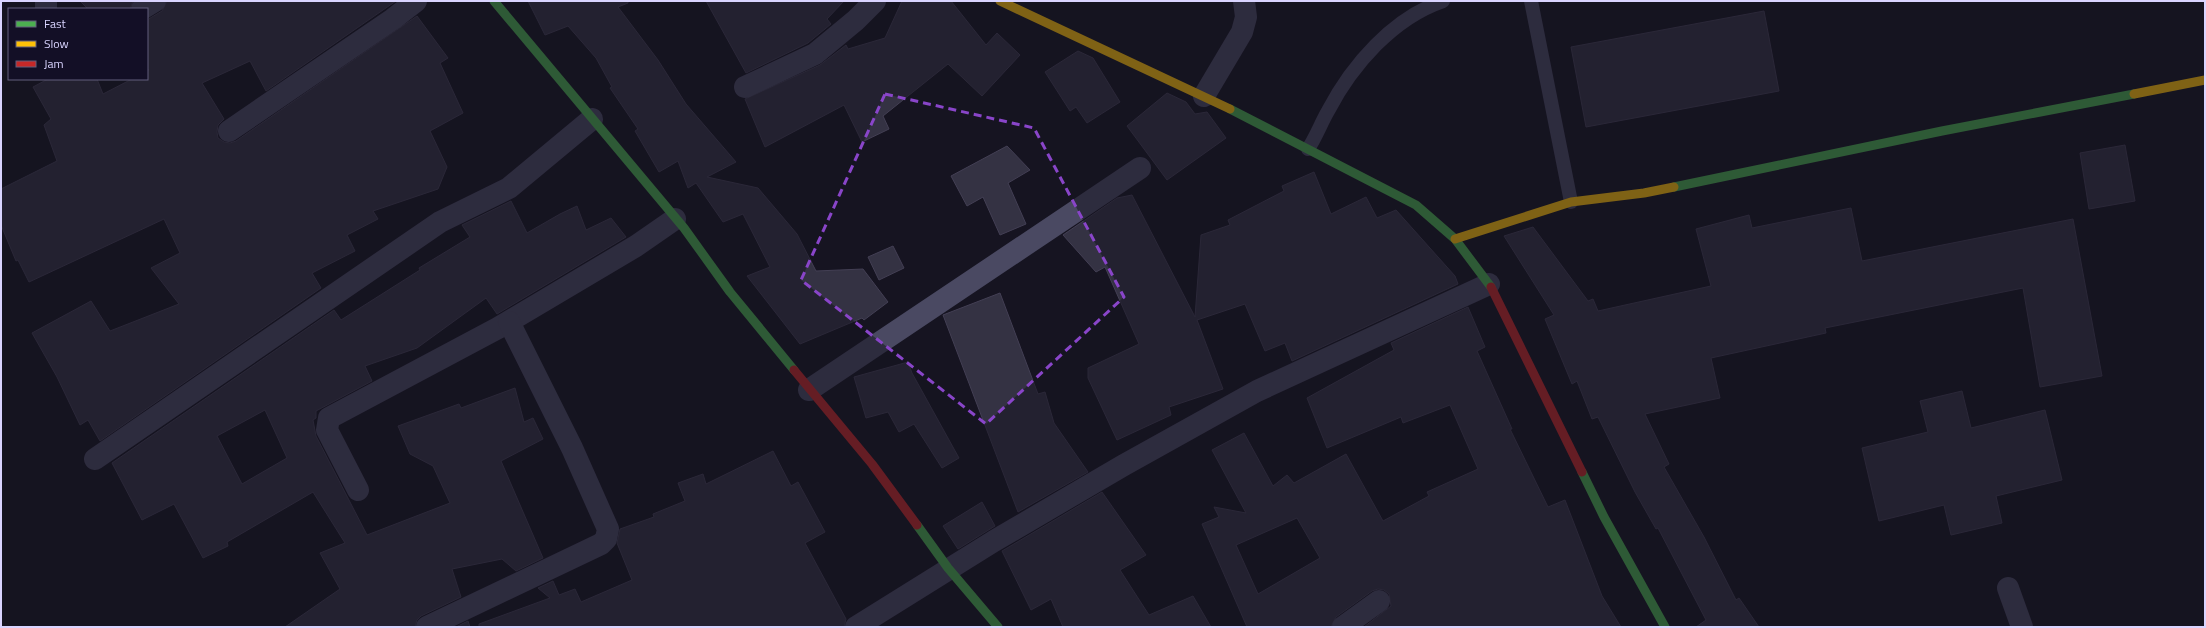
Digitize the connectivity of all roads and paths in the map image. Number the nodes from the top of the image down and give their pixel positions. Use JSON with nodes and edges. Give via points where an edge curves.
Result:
{"nodes":[{"id":1,"x":155,"y":1,"type":"edge"},
{"id":2,"x":416,"y":1,"type":"edge"},
{"id":3,"x":494,"y":1,"type":"edge"},
{"id":4,"x":875,"y":1,"type":"edge"},
{"id":5,"x":1000,"y":1,"type":"edge"},
{"id":6,"x":1244,"y":1,"type":"edge"},
{"id":7,"x":1443,"y":1,"type":"edge"},
{"id":8,"x":1531,"y":1,"type":"edge"},
{"id":9,"x":1416,"y":6,"type":"edge"},
{"id":10,"x":144,"y":8,"type":"edge"},
{"id":11,"x":2205,"y":80,"type":"edge"},
{"id":12,"x":745,"y":88,"type":"dead end"},
{"id":13,"x":1208,"y":90,"type":"junction"},
{"id":14,"x":586,"y":125,"type":"junction"},
{"id":15,"x":229,"y":131,"type":"dead end"},
{"id":16,"x":1311,"y":144,"type":"junction"},
{"id":17,"x":1140,"y":168,"type":"dead end"},
{"id":18,"x":1571,"y":202,"type":"junction"},
{"id":19,"x":667,"y":225,"type":"junction"},
{"id":20,"x":1455,"y":239,"type":"junction"},
{"id":21,"x":1489,"y":284,"type":"junction"},
{"id":22,"x":509,"y":322,"type":"junction"},
{"id":23,"x":809,"y":390,"type":"junction"},
{"id":24,"x":95,"y":458,"type":"dead end"},
{"id":25,"x":358,"y":490,"type":"dead end"},
{"id":26,"x":944,"y":572,"type":"junction"},
{"id":27,"x":2008,"y":588,"type":"dead end"},
{"id":28,"x":1379,"y":602,"type":"dead end"},
{"id":29,"x":427,"y":627,"type":"edge"},
{"id":30,"x":856,"y":627,"type":"edge"},
{"id":31,"x":998,"y":627,"type":"edge"},
{"id":32,"x":1342,"y":627,"type":"edge"},
{"id":33,"x":1665,"y":627,"type":"edge"},
{"id":34,"x":2022,"y":627,"type":"edge"}],
"edges":[{"from":1,"to":10,"type":"street"},
{"from":2,"to":15,"type":"street"},
{"from":3,"to":14,"type":"street"},
{"from":4,"to":12,"type":"street","via":[[815,54]]},
{"from":5,"to":13,"type":"street"},
{"from":6,"to":13,"type":"street","via":[[1246,17],[1242,32]]},
{"from":7,"to":9,"type":"lane"},
{"from":8,"to":18,"type":"lane"},
{"from":9,"to":16,"type":"lane","via":[[1356,67]]},
{"from":11,"to":18,"type":"street","via":[[1644,193]]},
{"from":13,"to":16,"type":"street"},
{"from":14,"to":19,"type":"street"},
{"from":14,"to":24,"type":"street","via":[[509,188],[440,222]]},
{"from":16,"to":20,"type":"street","via":[[1416,204]]},
{"from":17,"to":23,"type":"street"},
{"from":18,"to":20,"type":"street"},
{"from":19,"to":22,"type":"street"},
{"from":19,"to":23,"type":"street","via":[[730,292]]},
{"from":20,"to":21,"type":"street"},
{"from":21,"to":26,"type":"street","via":[[1257,391],[1124,465]]},
{"from":21,"to":33,"type":"street","via":[[1604,517]]},
{"from":22,"to":25,"type":"street","via":[[330,418],[327,430]]},
{"from":22,"to":29,"type":"street","via":[[572,448],[608,529],[606,539],[601,544]]},
{"from":23,"to":26,"type":"street","via":[[872,464]]},
{"from":26,"to":30,"type":"street"},
{"from":26,"to":31,"type":"street"},
{"from":27,"to":34,"type":"street"},
{"from":28,"to":32,"type":"street"}]}
